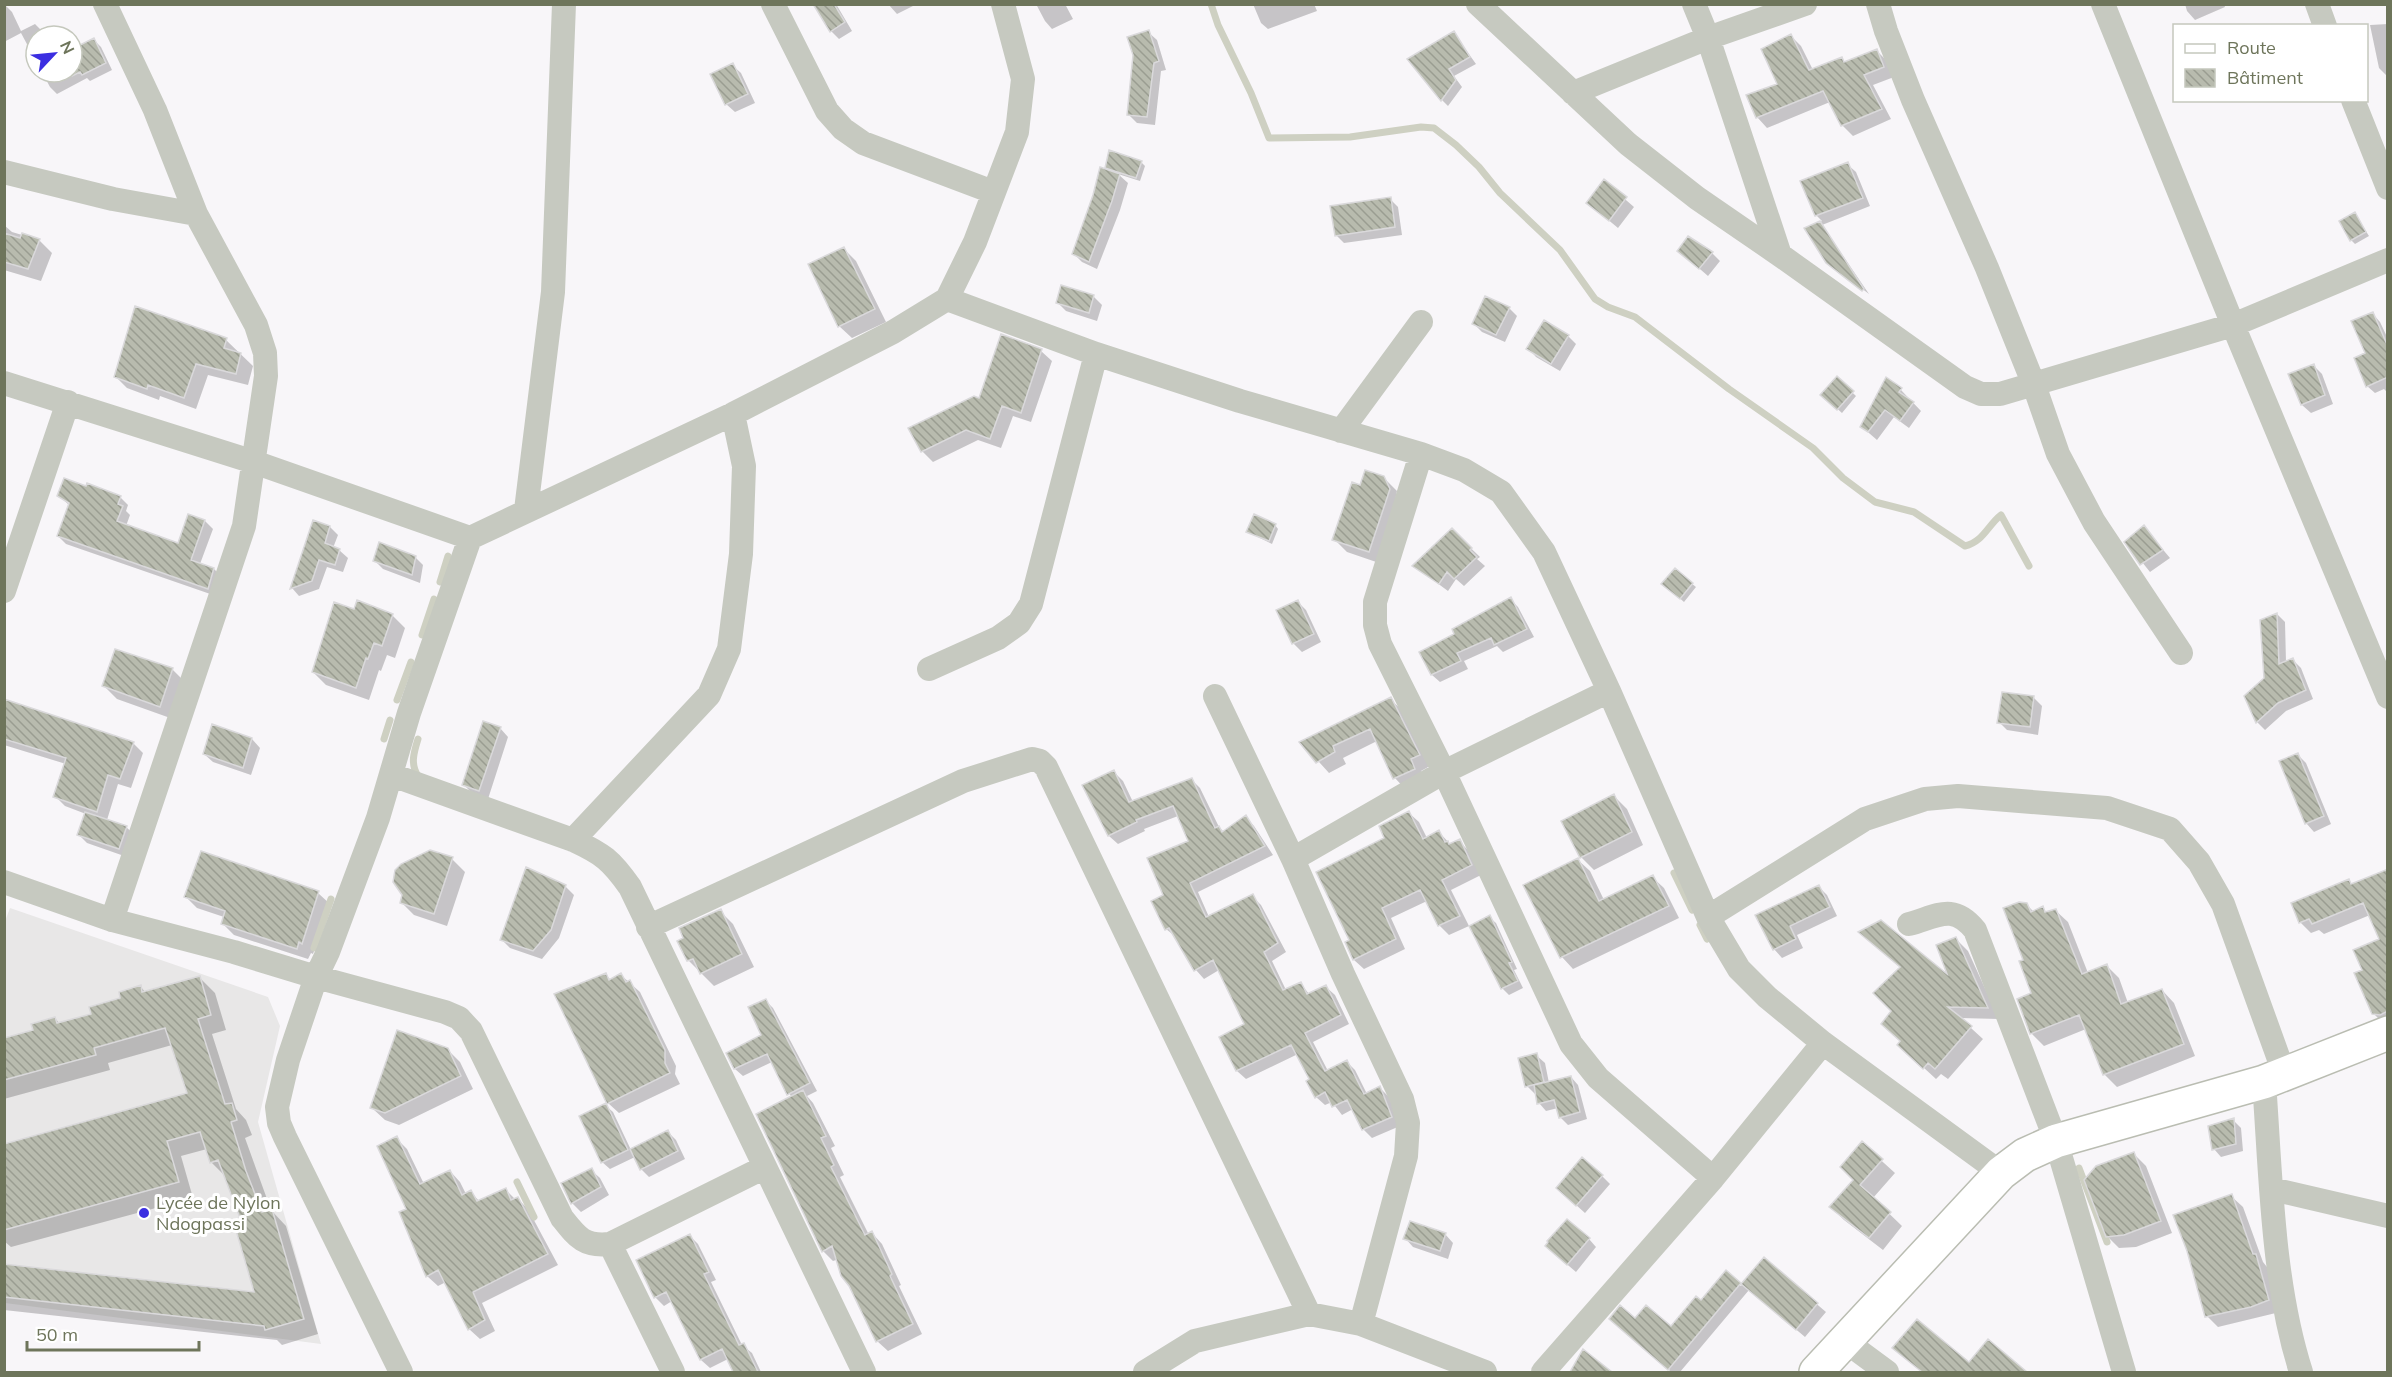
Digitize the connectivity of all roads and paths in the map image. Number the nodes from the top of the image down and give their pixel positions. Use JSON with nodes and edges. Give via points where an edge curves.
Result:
{"nodes":[{"id":1,"x":105,"y":4,"type":"edge"},
{"id":2,"x":564,"y":4,"type":"edge"},
{"id":3,"x":773,"y":4,"type":"edge"},
{"id":4,"x":1003,"y":4,"type":"edge"},
{"id":5,"x":1478,"y":4,"type":"edge"},
{"id":6,"x":1694,"y":4,"type":"edge"},
{"id":7,"x":1805,"y":4,"type":"edge"},
{"id":8,"x":1878,"y":4,"type":"edge"},
{"id":9,"x":2103,"y":4,"type":"edge"},
{"id":10,"x":2317,"y":4,"type":"edge"},
{"id":11,"x":2324,"y":24,"type":"edge"},
{"id":12,"x":1708,"y":38,"type":"junction"},
{"id":13,"x":1574,"y":93,"type":"junction"},
{"id":14,"x":2354,"y":102,"type":"edge"},
{"id":15,"x":4,"y":172,"type":"edge"},
{"id":16,"x":2388,"y":188,"type":"edge"},
{"id":17,"x":993,"y":192,"type":"junction"},
{"id":18,"x":196,"y":214,"type":"junction"},
{"id":19,"x":1780,"y":255,"type":"junction"},
{"id":20,"x":2388,"y":260,"type":"edge"},
{"id":21,"x":947,"y":299,"type":"junction"},
{"id":22,"x":1421,"y":322,"type":"dead end"},
{"id":23,"x":2233,"y":325,"type":"junction"},
{"id":24,"x":1096,"y":354,"type":"junction"},
{"id":25,"x":4,"y":383,"type":"edge"},
{"id":26,"x":2034,"y":385,"type":"junction"},
{"id":27,"x":68,"y":402,"type":"junction"},
{"id":28,"x":734,"y":414,"type":"junction"},
{"id":29,"x":1341,"y":431,"type":"junction"},
{"id":30,"x":1421,"y":454,"type":"junction"},
{"id":31,"x":254,"y":462,"type":"junction"},
{"id":32,"x":526,"y":510,"type":"junction"},
{"id":33,"x":470,"y":538,"type":"junction"},
{"id":34,"x":4,"y":591,"type":"edge"},
{"id":35,"x":2181,"y":653,"type":"dead end"},
{"id":36,"x":929,"y":669,"type":"dead end"},
{"id":37,"x":1609,"y":691,"type":"junction"},
{"id":38,"x":1215,"y":696,"type":"dead end"},
{"id":39,"x":2388,"y":697,"type":"edge"},
{"id":40,"x":1444,"y":772,"type":"junction"},
{"id":41,"x":392,"y":775,"type":"junction"},
{"id":42,"x":573,"y":840,"type":"junction"},
{"id":43,"x":1293,"y":859,"type":"junction"},
{"id":44,"x":4,"y":882,"type":"edge"},
{"id":45,"x":1708,"y":917,"type":"junction"},
{"id":46,"x":112,"y":920,"type":"junction"},
{"id":47,"x":1908,"y":924,"type":"dead end"},
{"id":48,"x":648,"y":927,"type":"junction"},
{"id":49,"x":316,"y":977,"type":"junction"},
{"id":50,"x":2388,"y":1033,"type":"edge"},
{"id":51,"x":1824,"y":1043,"type":"junction"},
{"id":52,"x":2274,"y":1078,"type":"junction"},
{"id":53,"x":2056,"y":1141,"type":"junction"},
{"id":54,"x":765,"y":1167,"type":"junction"},
{"id":55,"x":2001,"y":1173,"type":"junction"},
{"id":56,"x":1713,"y":1178,"type":"junction"},
{"id":57,"x":2272,"y":1188,"type":"junction"},
{"id":58,"x":2388,"y":1216,"type":"edge"},
{"id":59,"x":610,"y":1244,"type":"junction"},
{"id":60,"x":1309,"y":1314,"type":"junction"},
{"id":61,"x":1361,"y":1324,"type":"junction"},
{"id":62,"x":1845,"y":1341,"type":"junction"},
{"id":63,"x":401,"y":1372,"type":"edge"},
{"id":64,"x":673,"y":1372,"type":"edge"},
{"id":65,"x":864,"y":1372,"type":"edge"},
{"id":66,"x":1145,"y":1372,"type":"edge"},
{"id":67,"x":1485,"y":1372,"type":"edge"},
{"id":68,"x":1543,"y":1372,"type":"edge"},
{"id":69,"x":1816,"y":1372,"type":"edge"},
{"id":70,"x":1887,"y":1372,"type":"edge"},
{"id":71,"x":2124,"y":1372,"type":"edge"},
{"id":72,"x":2301,"y":1372,"type":"edge"}],
"edges":[{"from":1,"to":18,"type":"street","via":[[155,110]]},
{"from":2,"to":32,"type":"street","via":[[553,292]]},
{"from":3,"to":17,"type":"street","via":[[827,111],[843,129],[862,143]]},
{"from":4,"to":17,"type":"street","via":[[1023,79],[1017,132]]},
{"from":5,"to":13,"type":"street"},
{"from":6,"to":12,"type":"street"},
{"from":7,"to":12,"type":"street"},
{"from":8,"to":26,"type":"street","via":[[1913,100]]},
{"from":9,"to":23,"type":"street"},
{"from":10,"to":11,"type":"street"},
{"from":12,"to":13,"type":"street"},
{"from":12,"to":19,"type":"street"},
{"from":13,"to":19,"type":"street","via":[[1628,144]]},
{"from":14,"to":16,"type":"street"},
{"from":15,"to":18,"type":"street","via":[[113,199]]},
{"from":17,"to":21,"type":"street","via":[[975,242]]},
{"from":18,"to":31,"type":"street","via":[[256,326],[265,353],[266,376]]},
{"from":19,"to":26,"type":"street","via":[[1965,387],[1981,394],[2000,394]]},
{"from":20,"to":23,"type":"street"},
{"from":21,"to":24,"type":"street"},
{"from":21,"to":28,"type":"street","via":[[893,332]]},
{"from":22,"to":29,"type":"street"},
{"from":23,"to":26,"type":"street"},
{"from":23,"to":39,"type":"street"},
{"from":24,"to":29,"type":"street"},
{"from":24,"to":36,"type":"street","via":[[1031,604],[1019,623],[998,638]]},
{"from":25,"to":27,"type":"street"},
{"from":26,"to":35,"type":"street","via":[[2058,454],[2094,522]]},
{"from":27,"to":31,"type":"street"},
{"from":27,"to":34,"type":"street"},
{"from":28,"to":32,"type":"street"},
{"from":28,"to":42,"type":"street","via":[[744,466],[741,554],[729,649],[709,695]]},
{"from":29,"to":30,"type":"street"},
{"from":30,"to":37,"type":"street","via":[[1464,470],[1501,492],[1544,552]]},
{"from":30,"to":40,"type":"street","via":[[1375,602],[1375,625],[1380,644]]},
{"from":31,"to":33,"type":"street"},
{"from":31,"to":46,"type":"street","via":[[244,526]]},
{"from":32,"to":33,"type":"street"},
{"from":33,"to":41,"type":"street","via":[[409,713]]},
{"from":37,"to":40,"type":"street"},
{"from":37,"to":45,"type":"street"},
{"from":38,"to":43,"type":"street"},
{"from":40,"to":43,"type":"street"},
{"from":40,"to":56,"type":"street","via":[[1571,1044],[1598,1078]]},
{"from":41,"to":42,"type":"street"},
{"from":41,"to":49,"type":"street","via":[[342,917]]},
{"from":42,"to":48,"type":"street","via":[[600,852],[619,871]]},
{"from":43,"to":61,"type":"street","via":[[1402,1099],[1408,1124],[1406,1156]]},
{"from":44,"to":46,"type":"street"},
{"from":45,"to":51,"type":"street","via":[[1739,969]]},
{"from":45,"to":52,"type":"street","via":[[1864,819],[1924,799],[1958,796],[2107,808],[2170,829],[2199,862],[2223,904]]},
{"from":46,"to":49,"type":"street"},
{"from":47,"to":53,"type":"street","via":[[1952,912],[1964,917],[1975,930]]},
{"from":48,"to":54,"type":"street"},
{"from":48,"to":60,"type":"street","via":[[963,782],[1032,759],[1040,761]]},
{"from":49,"to":59,"type":"street","via":[[459,1018],[471,1031],[561,1218],[578,1238],[595,1245]]},
{"from":49,"to":63,"type":"street","via":[[288,1060],[277,1107],[279,1123]]},
{"from":50,"to":52,"type":"main road"},
{"from":51,"to":55,"type":"street"},
{"from":51,"to":56,"type":"street"},
{"from":52,"to":53,"type":"main road"},
{"from":52,"to":57,"type":"street"},
{"from":53,"to":55,"type":"main road","via":[[2025,1155]]},
{"from":53,"to":71,"type":"street"},
{"from":54,"to":59,"type":"street"},
{"from":54,"to":65,"type":"street"},
{"from":55,"to":62,"type":"main road"},
{"from":56,"to":68,"type":"street"},
{"from":57,"to":58,"type":"street"},
{"from":57,"to":72,"type":"street","via":[[2280,1280]]},
{"from":59,"to":64,"type":"street"},
{"from":60,"to":61,"type":"street"},
{"from":60,"to":66,"type":"street","via":[[1195,1341]]},
{"from":61,"to":67,"type":"street"},
{"from":62,"to":69,"type":"main road"},
{"from":62,"to":70,"type":"street"}]}
